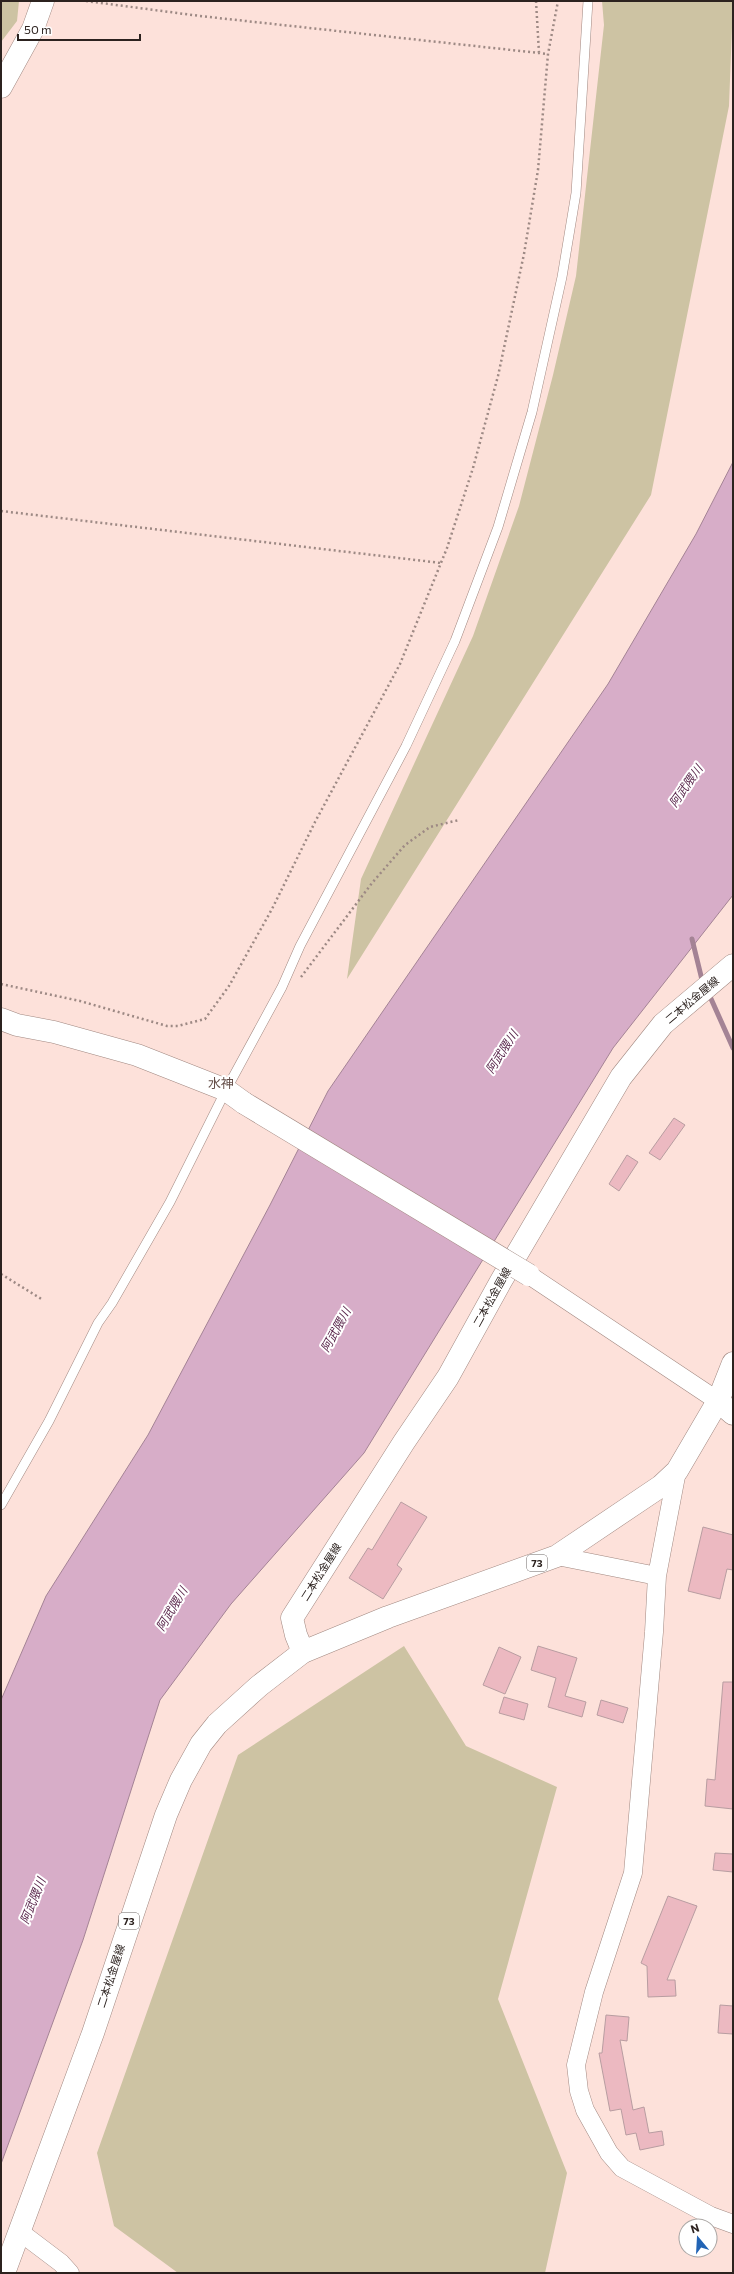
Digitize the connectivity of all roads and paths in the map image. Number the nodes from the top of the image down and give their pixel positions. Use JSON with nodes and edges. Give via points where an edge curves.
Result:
{"nodes":[{"id":1,"x":43,"y":1,"type":"edge"},
{"id":2,"x":86,"y":1,"type":"edge"},
{"id":3,"x":536,"y":1,"type":"edge"},
{"id":4,"x":558,"y":1,"type":"edge"},
{"id":5,"x":588,"y":1,"type":"edge"},
{"id":6,"x":539,"y":53,"type":"junction"},
{"id":7,"x":548,"y":54,"type":"junction"},
{"id":8,"x":1,"y":87,"type":"edge"},
{"id":9,"x":1,"y":511,"type":"edge"},
{"id":10,"x":441,"y":563,"type":"junction"},
{"id":11,"x":459,"y":820,"type":"dead end"},
{"id":12,"x":728,"y":970,"type":"edge"},
{"id":13,"x":1,"y":984,"type":"edge"},
{"id":14,"x":282,"y":987,"type":"junction"},
{"id":15,"x":1,"y":1019,"type":"edge"},
{"id":16,"x":226,"y":1090,"type":"junction"},
{"id":17,"x":1,"y":1274,"type":"edge"},
{"id":18,"x":529,"y":1275,"type":"joint"},
{"id":19,"x":43,"y":1300,"type":"dead end"},
{"id":20,"x":733,"y":1363,"type":"edge"},
{"id":21,"x":725,"y":1408,"type":"edge"},
{"id":22,"x":677,"y":1471,"type":"junction"},
{"id":23,"x":1,"y":1505,"type":"edge"},
{"id":24,"x":557,"y":1556,"type":"junction"},
{"id":25,"x":657,"y":1576,"type":"junction"},
{"id":26,"x":303,"y":1652,"type":"junction"},
{"id":27,"x":733,"y":2224,"type":"edge"},
{"id":28,"x":20,"y":2232,"type":"junction"},
{"id":29,"x":4,"y":2273,"type":"edge"},
{"id":30,"x":70,"y":2273,"type":"edge"}],
"edges":[{"from":1,"to":8,"type":"street","via":[[33,29]]},
{"from":2,"to":6,"type":"path"},
{"from":3,"to":6,"type":"path"},
{"from":4,"to":7,"type":"path"},
{"from":5,"to":14,"type":"lane","via":[[575,201],[562,277],[532,412],[498,527],[455,642],[409,739],[300,946]]},
{"from":6,"to":7,"type":"path"},
{"from":7,"to":10,"type":"path","via":[[538,170],[511,321],[473,468]]},
{"from":9,"to":10,"type":"path"},
{"from":10,"to":13,"type":"path","via":[[400,664],[315,822],[272,909],[229,986],[205,1019],[167,1026],[80,1001]]},
{"from":11,"to":14,"type":"path","via":[[430,826],[404,845],[294,986]]},
{"from":12,"to":26,"type":"street","name":"二本松金屋線","via":[[663,1024],[621,1077],[501,1280],[448,1376],[292,1618]]},
{"from":14,"to":16,"type":"lane"},
{"from":15,"to":16,"type":"street","via":[[137,1055]]},
{"from":16,"to":18,"type":"street","bridge":true},
{"from":16,"to":23,"type":"lane","via":[[170,1202],[98,1323],[49,1421]]},
{"from":17,"to":19,"type":"path"},
{"from":18,"to":21,"type":"street"},
{"from":20,"to":21,"type":"street","name":"二本松金屋線","number":"73"},
{"from":21,"to":22,"type":"street","name":"二本松金屋線","number":"73"},
{"from":22,"to":24,"type":"street","name":"二本松金屋線","number":"73","via":[[661,1486]]},
{"from":22,"to":25,"type":"street"},
{"from":24,"to":25,"type":"street"},
{"from":24,"to":26,"type":"street","name":"二本松金屋線","number":"73","via":[[388,1617]]},
{"from":25,"to":27,"type":"street","via":[[633,1873],[582,2035],[576,2064],[579,2091],[596,2132],[609,2154],[622,2168],[705,2213]]},
{"from":26,"to":28,"type":"street","name":"二本松金屋線","number":"73","via":[[259,1686],[217,1724],[201,1744],[181,1780],[163,1822],[93,2033]]},
{"from":28,"to":29,"type":"street","name":"二本松金屋線","number":"73"},
{"from":28,"to":30,"type":"street"}]}
